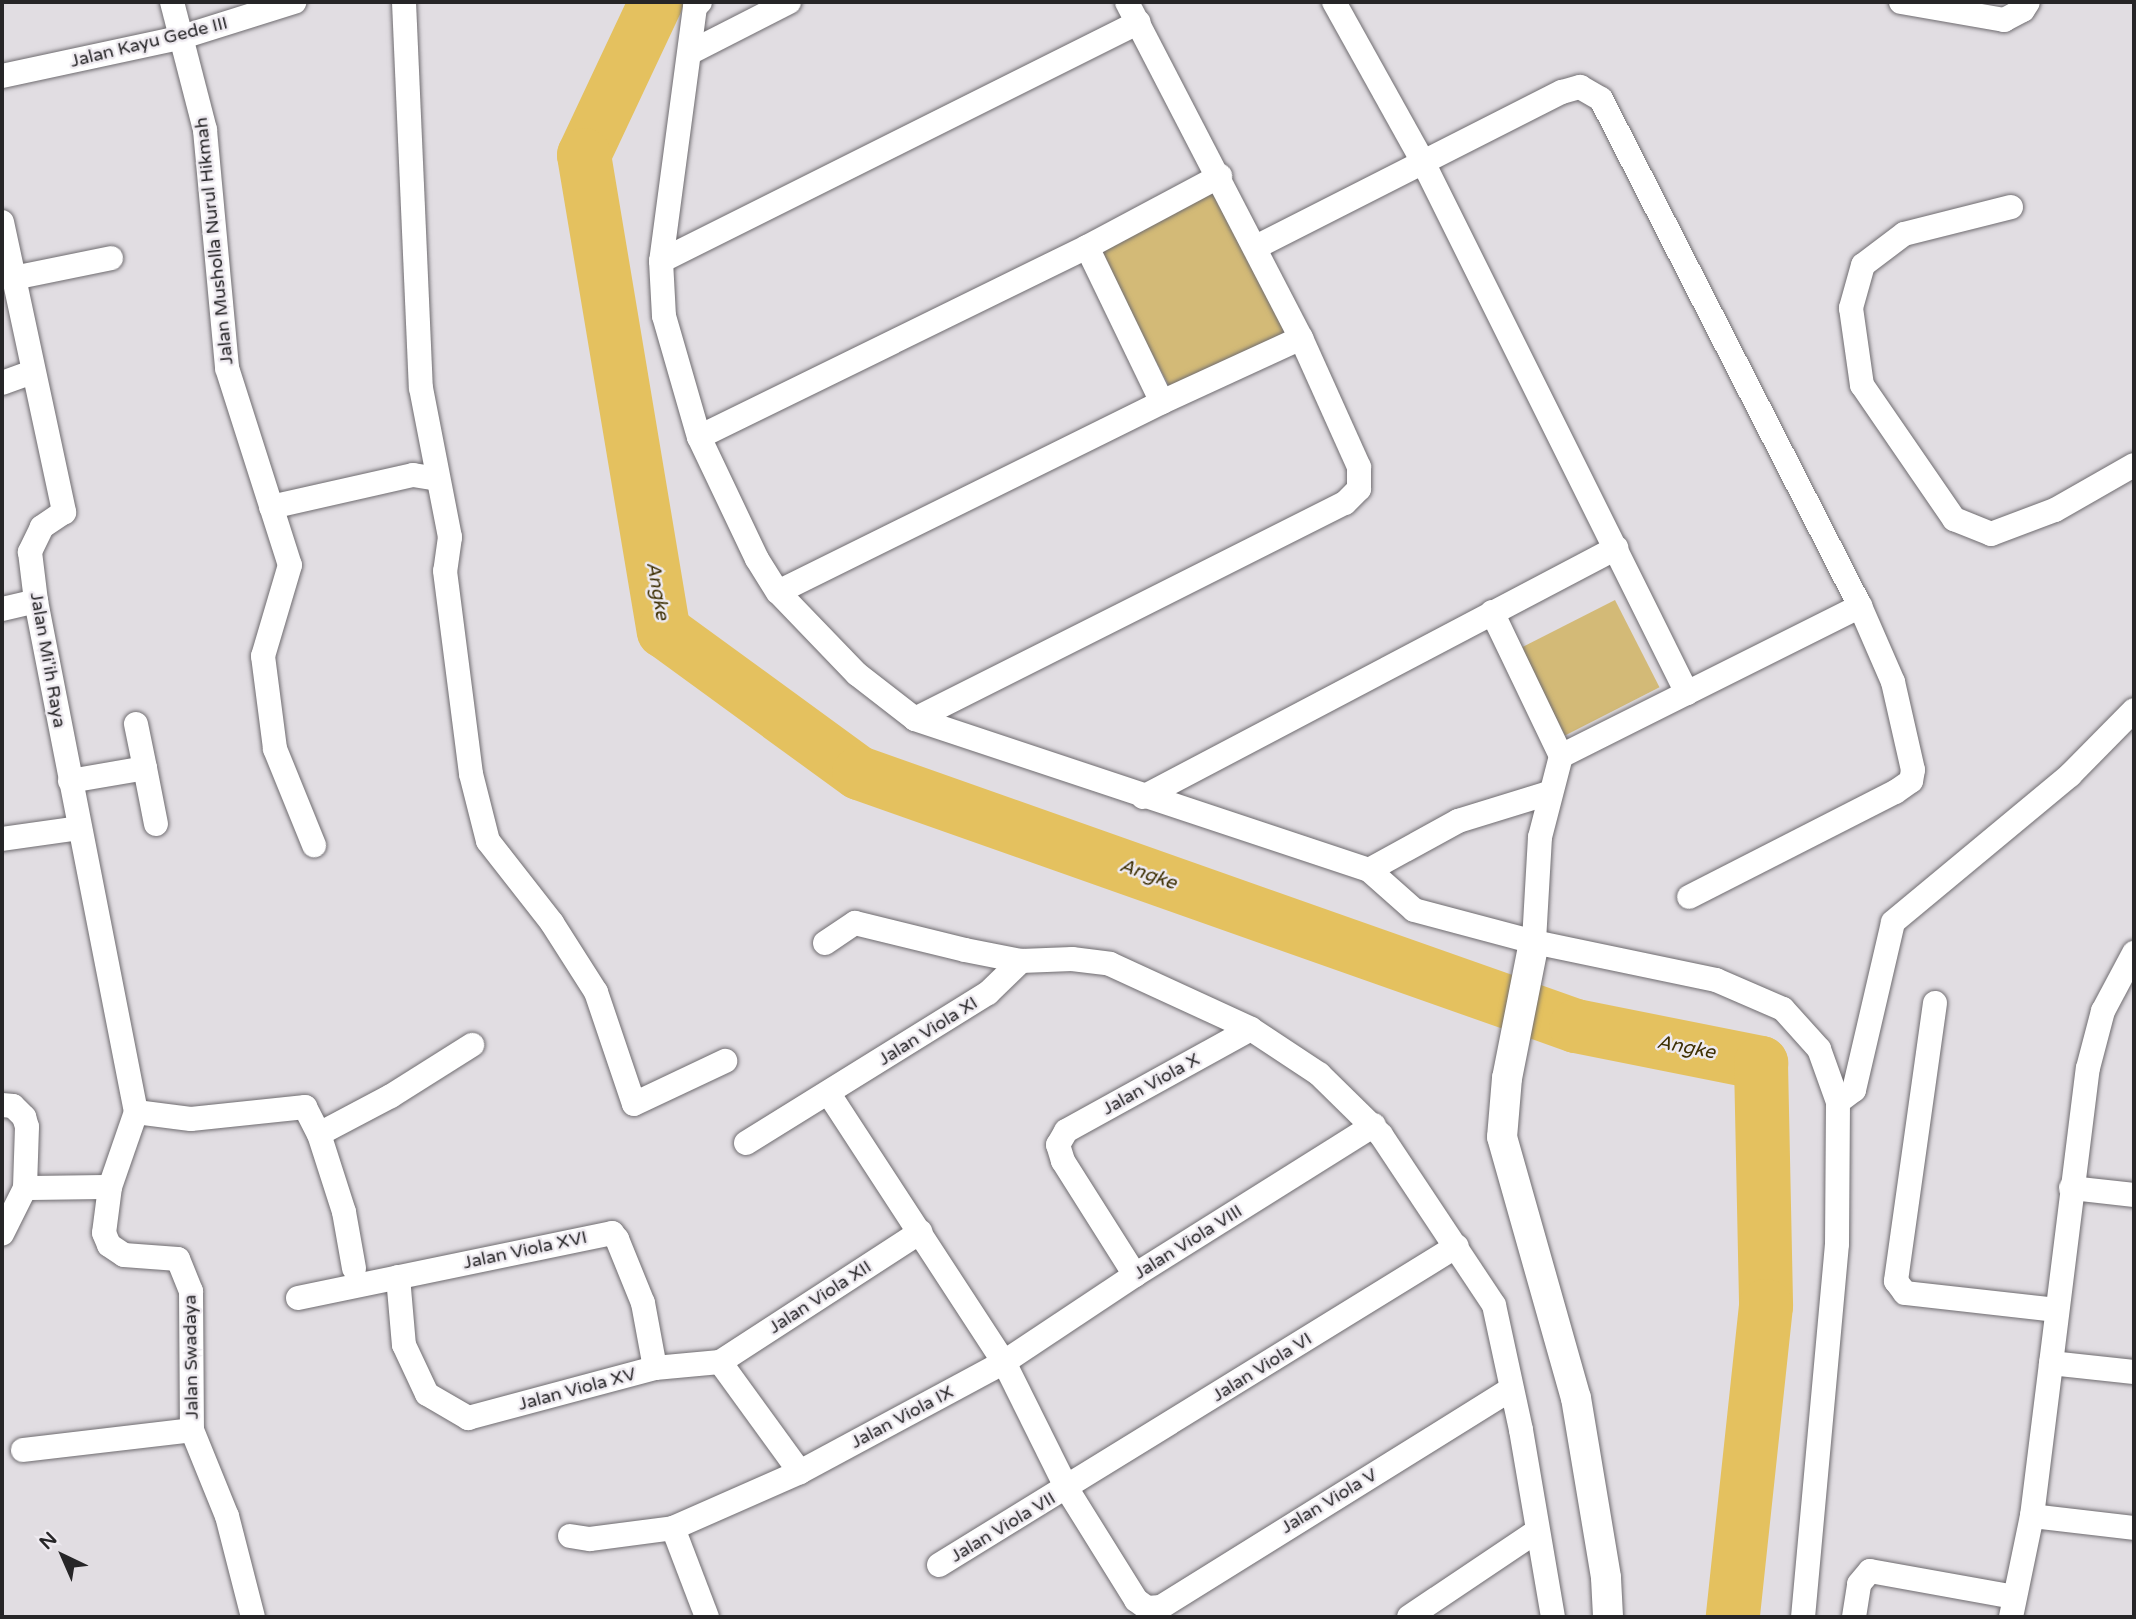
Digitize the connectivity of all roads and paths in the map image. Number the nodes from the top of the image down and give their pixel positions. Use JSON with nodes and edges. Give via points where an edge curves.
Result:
{"nodes":[{"id":1,"x":172,"y":2,"type":"edge"},
{"id":2,"x":294,"y":2,"type":"edge"},
{"id":3,"x":404,"y":2,"type":"edge"},
{"id":4,"x":700,"y":2,"type":"edge"},
{"id":5,"x":789,"y":2,"type":"edge"},
{"id":6,"x":1334,"y":2,"type":"edge"},
{"id":7,"x":1901,"y":2,"type":"edge"},
{"id":8,"x":2028,"y":2,"type":"edge"},
{"id":9,"x":1933,"y":5,"type":"edge"},
{"id":10,"x":1133,"y":12,"type":"edge"},
{"id":11,"x":179,"y":38,"type":"junction"},
{"id":12,"x":691,"y":52,"type":"junction"},
{"id":13,"x":2,"y":76,"type":"edge"},
{"id":14,"x":1424,"y":164,"type":"junction"},
{"id":15,"x":1220,"y":176,"type":"junction"},
{"id":16,"x":2011,"y":207,"type":"dead end"},
{"id":17,"x":2,"y":222,"type":"edge"},
{"id":18,"x":1087,"y":247,"type":"junction"},
{"id":19,"x":1256,"y":247,"type":"junction"},
{"id":20,"x":111,"y":258,"type":"dead end"},
{"id":21,"x":661,"y":261,"type":"junction"},
{"id":22,"x":13,"y":278,"type":"junction"},
{"id":23,"x":1301,"y":338,"type":"junction"},
{"id":24,"x":33,"y":372,"type":"junction"},
{"id":25,"x":2,"y":383,"type":"edge"},
{"id":26,"x":1161,"y":402,"type":"junction"},
{"id":27,"x":699,"y":436,"type":"junction"},
{"id":28,"x":2134,"y":465,"type":"edge"},
{"id":29,"x":438,"y":479,"type":"junction"},
{"id":30,"x":271,"y":508,"type":"junction"},
{"id":31,"x":1616,"y":548,"type":"junction"},
{"id":32,"x":778,"y":592,"type":"junction"},
{"id":33,"x":36,"y":601,"type":"junction"},
{"id":34,"x":1860,"y":606,"type":"junction"},
{"id":35,"x":2,"y":609,"type":"edge"},
{"id":36,"x":1492,"y":612,"type":"junction"},
{"id":37,"x":1687,"y":693,"type":"junction"},
{"id":38,"x":2134,"y":710,"type":"edge"},
{"id":39,"x":915,"y":719,"type":"junction"},
{"id":40,"x":136,"y":724,"type":"dead end"},
{"id":41,"x":1561,"y":756,"type":"junction"},
{"id":42,"x":145,"y":768,"type":"junction"},
{"id":43,"x":70,"y":781,"type":"junction"},
{"id":44,"x":1549,"y":793,"type":"junction"},
{"id":45,"x":1143,"y":797,"type":"junction"},
{"id":46,"x":156,"y":824,"type":"dead end"},
{"id":47,"x":79,"y":828,"type":"junction"},
{"id":48,"x":2,"y":839,"type":"edge"},
{"id":49,"x":314,"y":845,"type":"dead end"},
{"id":50,"x":1369,"y":870,"type":"junction"},
{"id":51,"x":1689,"y":897,"type":"dead end"},
{"id":52,"x":825,"y":943,"type":"dead end"},
{"id":53,"x":1533,"y":951,"type":"junction"},
{"id":54,"x":2134,"y":953,"type":"edge"},
{"id":55,"x":1021,"y":961,"type":"junction"},
{"id":56,"x":1935,"y":1003,"type":"dead end"},
{"id":57,"x":1251,"y":1029,"type":"junction"},
{"id":58,"x":472,"y":1045,"type":"dead end"},
{"id":59,"x":725,"y":1061,"type":"dead end"},
{"id":60,"x":829,"y":1094,"type":"junction"},
{"id":61,"x":1838,"y":1102,"type":"junction"},
{"id":62,"x":2,"y":1105,"type":"edge"},
{"id":63,"x":136,"y":1112,"type":"junction"},
{"id":64,"x":1374,"y":1125,"type":"junction"},
{"id":65,"x":319,"y":1134,"type":"junction"},
{"id":66,"x":746,"y":1143,"type":"dead end"},
{"id":67,"x":110,"y":1187,"type":"junction"},
{"id":68,"x":25,"y":1188,"type":"junction"},
{"id":69,"x":2071,"y":1188,"type":"junction"},
{"id":70,"x":2134,"y":1195,"type":"edge"},
{"id":71,"x":920,"y":1232,"type":"junction"},
{"id":72,"x":2,"y":1234,"type":"edge"},
{"id":73,"x":1457,"y":1245,"type":"junction"},
{"id":74,"x":354,"y":1268,"type":"dead end"},
{"id":75,"x":1135,"y":1275,"type":"junction"},
{"id":76,"x":398,"y":1277,"type":"junction"},
{"id":77,"x":298,"y":1298,"type":"dead end"},
{"id":78,"x":2056,"y":1310,"type":"junction"},
{"id":79,"x":720,"y":1362,"type":"junction"},
{"id":80,"x":1004,"y":1362,"type":"junction"},
{"id":81,"x":2050,"y":1363,"type":"junction"},
{"id":82,"x":655,"y":1368,"type":"junction"},
{"id":83,"x":2134,"y":1372,"type":"edge"},
{"id":84,"x":1511,"y":1389,"type":"junction"},
{"id":85,"x":192,"y":1430,"type":"junction"},
{"id":86,"x":23,"y":1450,"type":"dead end"},
{"id":87,"x":800,"y":1472,"type":"junction"},
{"id":88,"x":1067,"y":1489,"type":"junction"},
{"id":89,"x":2032,"y":1516,"type":"junction"},
{"id":90,"x":673,"y":1528,"type":"junction"},
{"id":91,"x":2134,"y":1528,"type":"edge"},
{"id":92,"x":1537,"y":1531,"type":"junction"},
{"id":93,"x":570,"y":1536,"type":"dead end"},
{"id":94,"x":939,"y":1565,"type":"dead end"},
{"id":95,"x":2012,"y":1607,"type":"edge"},
{"id":96,"x":1148,"y":1613,"type":"edge"},
{"id":97,"x":253,"y":1617,"type":"edge"},
{"id":98,"x":707,"y":1617,"type":"edge"},
{"id":99,"x":1409,"y":1617,"type":"edge"},
{"id":100,"x":1553,"y":1617,"type":"edge"},
{"id":101,"x":1608,"y":1617,"type":"edge"},
{"id":102,"x":1803,"y":1617,"type":"edge"},
{"id":103,"x":1854,"y":1617,"type":"edge"}],
"edges":[{"from":1,"to":11,"type":"street","name":"Jalan Musholla Nurul Hikmah"},
{"from":2,"to":11,"type":"street","name":"Jalan Kayu Gede III"},
{"from":3,"to":29,"type":"street","via":[[421,388]]},
{"from":4,"to":12,"type":"street","via":[[695,8]]},
{"from":5,"to":12,"type":"street"},
{"from":6,"to":14,"type":"street"},
{"from":7,"to":9,"type":"street"},
{"from":8,"to":9,"type":"street","via":[[2004,20]]},
{"from":10,"to":15,"type":"street"},
{"from":10,"to":21,"type":"street"},
{"from":11,"to":13,"type":"street","name":"Jalan Kayu Gede III"},
{"from":11,"to":30,"type":"street","name":"Jalan Musholla Nurul Hikmah","via":[[205,130],[227,368]]},
{"from":12,"to":21,"type":"street"},
{"from":14,"to":19,"type":"street"},
{"from":14,"to":31,"type":"street"},
{"from":14,"to":34,"type":"street","via":[[1562,92],[1580,87],[1601,99]]},
{"from":15,"to":18,"type":"street"},
{"from":15,"to":19,"type":"street"},
{"from":16,"to":28,"type":"street","via":[[1904,234],[1863,265],[1851,308],[1862,385],[1954,519],[1991,534],[2055,510]]},
{"from":17,"to":22,"type":"street","name":"Jalan Mi'ih Raya"},
{"from":18,"to":26,"type":"street"},
{"from":18,"to":27,"type":"street"},
{"from":19,"to":23,"type":"street"},
{"from":20,"to":22,"type":"street"},
{"from":21,"to":27,"type":"street","via":[[664,316]]},
{"from":22,"to":24,"type":"street","name":"Jalan Mi'ih Raya"},
{"from":23,"to":26,"type":"street"},
{"from":23,"to":39,"type":"street","via":[[1359,467],[1359,489],[1345,503]]},
{"from":24,"to":25,"type":"street"},
{"from":24,"to":33,"type":"street","name":"Jalan Mi'ih Raya","via":[[64,512],[42,527],[30,552]]},
{"from":26,"to":32,"type":"street"},
{"from":27,"to":32,"type":"street","via":[[757,559]]},
{"from":29,"to":30,"type":"street","via":[[413,475]]},
{"from":29,"to":59,"type":"street","via":[[450,537],[445,571],[471,774],[488,841],[552,923],[596,992],[634,1104]]},
{"from":30,"to":49,"type":"street","name":"Jalan Musholla Nurul Hikmah","via":[[290,565],[262,656],[275,749]]},
{"from":31,"to":36,"type":"street"},
{"from":31,"to":37,"type":"street"},
{"from":32,"to":39,"type":"street","via":[[857,674]]},
{"from":33,"to":35,"type":"street"},
{"from":33,"to":43,"type":"street","name":"Jalan Mi'ih Raya"},
{"from":34,"to":37,"type":"street"},
{"from":34,"to":51,"type":"street","via":[[1894,682],[1913,770],[1911,781]]},
{"from":36,"to":41,"type":"street"},
{"from":36,"to":45,"type":"street"},
{"from":37,"to":41,"type":"street"},
{"from":38,"to":61,"type":"street","via":[[2070,775],[1894,922],[1854,1090]]},
{"from":39,"to":45,"type":"street"},
{"from":40,"to":42,"type":"street"},
{"from":41,"to":44,"type":"street"},
{"from":42,"to":43,"type":"street"},
{"from":42,"to":46,"type":"street"},
{"from":43,"to":47,"type":"street","name":"Jalan Mi'ih Raya"},
{"from":44,"to":50,"type":"street","via":[[1458,821]]},
{"from":44,"to":53,"type":"street","via":[[1540,837]]},
{"from":45,"to":50,"type":"street"},
{"from":47,"to":48,"type":"street"},
{"from":47,"to":63,"type":"street","name":"Jalan Mi'ih Raya"},
{"from":50,"to":53,"type":"street","via":[[1414,910]]},
{"from":52,"to":55,"type":"street","via":[[855,923]]},
{"from":53,"to":61,"type":"street","via":[[1716,979],[1783,1009],[1819,1049]]},
{"from":53,"to":101,"type":"street","via":[[1507,1078],[1502,1137],[1576,1398],[1606,1578]]},
{"from":54,"to":69,"type":"street","via":[[2103,1011],[2088,1068]]},
{"from":55,"to":57,"type":"street","via":[[1072,959],[1110,964]]},
{"from":55,"to":60,"type":"street","name":"Jalan Viola XI","via":[[988,993]]},
{"from":56,"to":78,"type":"street","via":[[1896,1281],[1905,1293]]},
{"from":57,"to":64,"type":"street","via":[[1319,1074]]},
{"from":57,"to":75,"type":"street","name":"Jalan Viola X","via":[[1066,1131],[1058,1144],[1063,1161]]},
{"from":58,"to":65,"type":"street"},
{"from":60,"to":66,"type":"street","name":"Jalan Viola XI"},
{"from":60,"to":71,"type":"street"},
{"from":61,"to":102,"type":"street","via":[[1837,1244]]},
{"from":62,"to":68,"type":"street","via":[[13,1106],[27,1127]]},
{"from":63,"to":65,"type":"street","via":[[191,1119],[303,1106]]},
{"from":63,"to":67,"type":"street","name":"Jalan Swadaya"},
{"from":64,"to":73,"type":"street"},
{"from":64,"to":75,"type":"street","name":"Jalan Viola VIII"},
{"from":65,"to":74,"type":"street","via":[[344,1212]]},
{"from":67,"to":68,"type":"street"},
{"from":67,"to":85,"type":"street","name":"Jalan Swadaya","via":[[104,1233],[109,1245],[124,1255],[178,1259],[191,1292]]},
{"from":68,"to":72,"type":"street"},
{"from":69,"to":70,"type":"street"},
{"from":69,"to":78,"type":"street"},
{"from":71,"to":79,"type":"street","name":"Jalan Viola XII"},
{"from":71,"to":80,"type":"street"},
{"from":73,"to":84,"type":"street","via":[[1494,1305]]},
{"from":73,"to":88,"type":"street","name":"Jalan Viola VI"},
{"from":75,"to":80,"type":"street","name":"Jalan Viola VIII"},
{"from":76,"to":77,"type":"street","name":"Jalan Viola XVI"},
{"from":76,"to":82,"type":"street","name":"Jalan Viola XVI","via":[[612,1233],[642,1303]]},
{"from":76,"to":82,"type":"street","name":"Jalan Viola XV","via":[[404,1345],[427,1394],[468,1418]]},
{"from":78,"to":81,"type":"street"},
{"from":79,"to":82,"type":"street","name":"Jalan Viola XV"},
{"from":79,"to":87,"type":"street"},
{"from":80,"to":87,"type":"street","name":"Jalan Viola IX"},
{"from":80,"to":88,"type":"street"},
{"from":81,"to":83,"type":"street"},
{"from":81,"to":89,"type":"street"},
{"from":84,"to":92,"type":"street"},
{"from":84,"to":96,"type":"street","name":"Jalan Viola V"},
{"from":85,"to":86,"type":"street"},
{"from":85,"to":97,"type":"street","name":"Jalan Swadaya","via":[[227,1516]]},
{"from":87,"to":90,"type":"street","name":"Jalan Viola IX"},
{"from":88,"to":94,"type":"street","name":"Jalan Viola VII"},
{"from":88,"to":96,"type":"street"},
{"from":89,"to":91,"type":"street"},
{"from":89,"to":95,"type":"street"},
{"from":90,"to":93,"type":"street","name":"Jalan Viola IX","via":[[590,1539]]},
{"from":90,"to":98,"type":"street"},
{"from":92,"to":99,"type":"street"},
{"from":92,"to":100,"type":"street"},
{"from":95,"to":103,"type":"street","via":[[1870,1571],[1859,1584]]}]}
